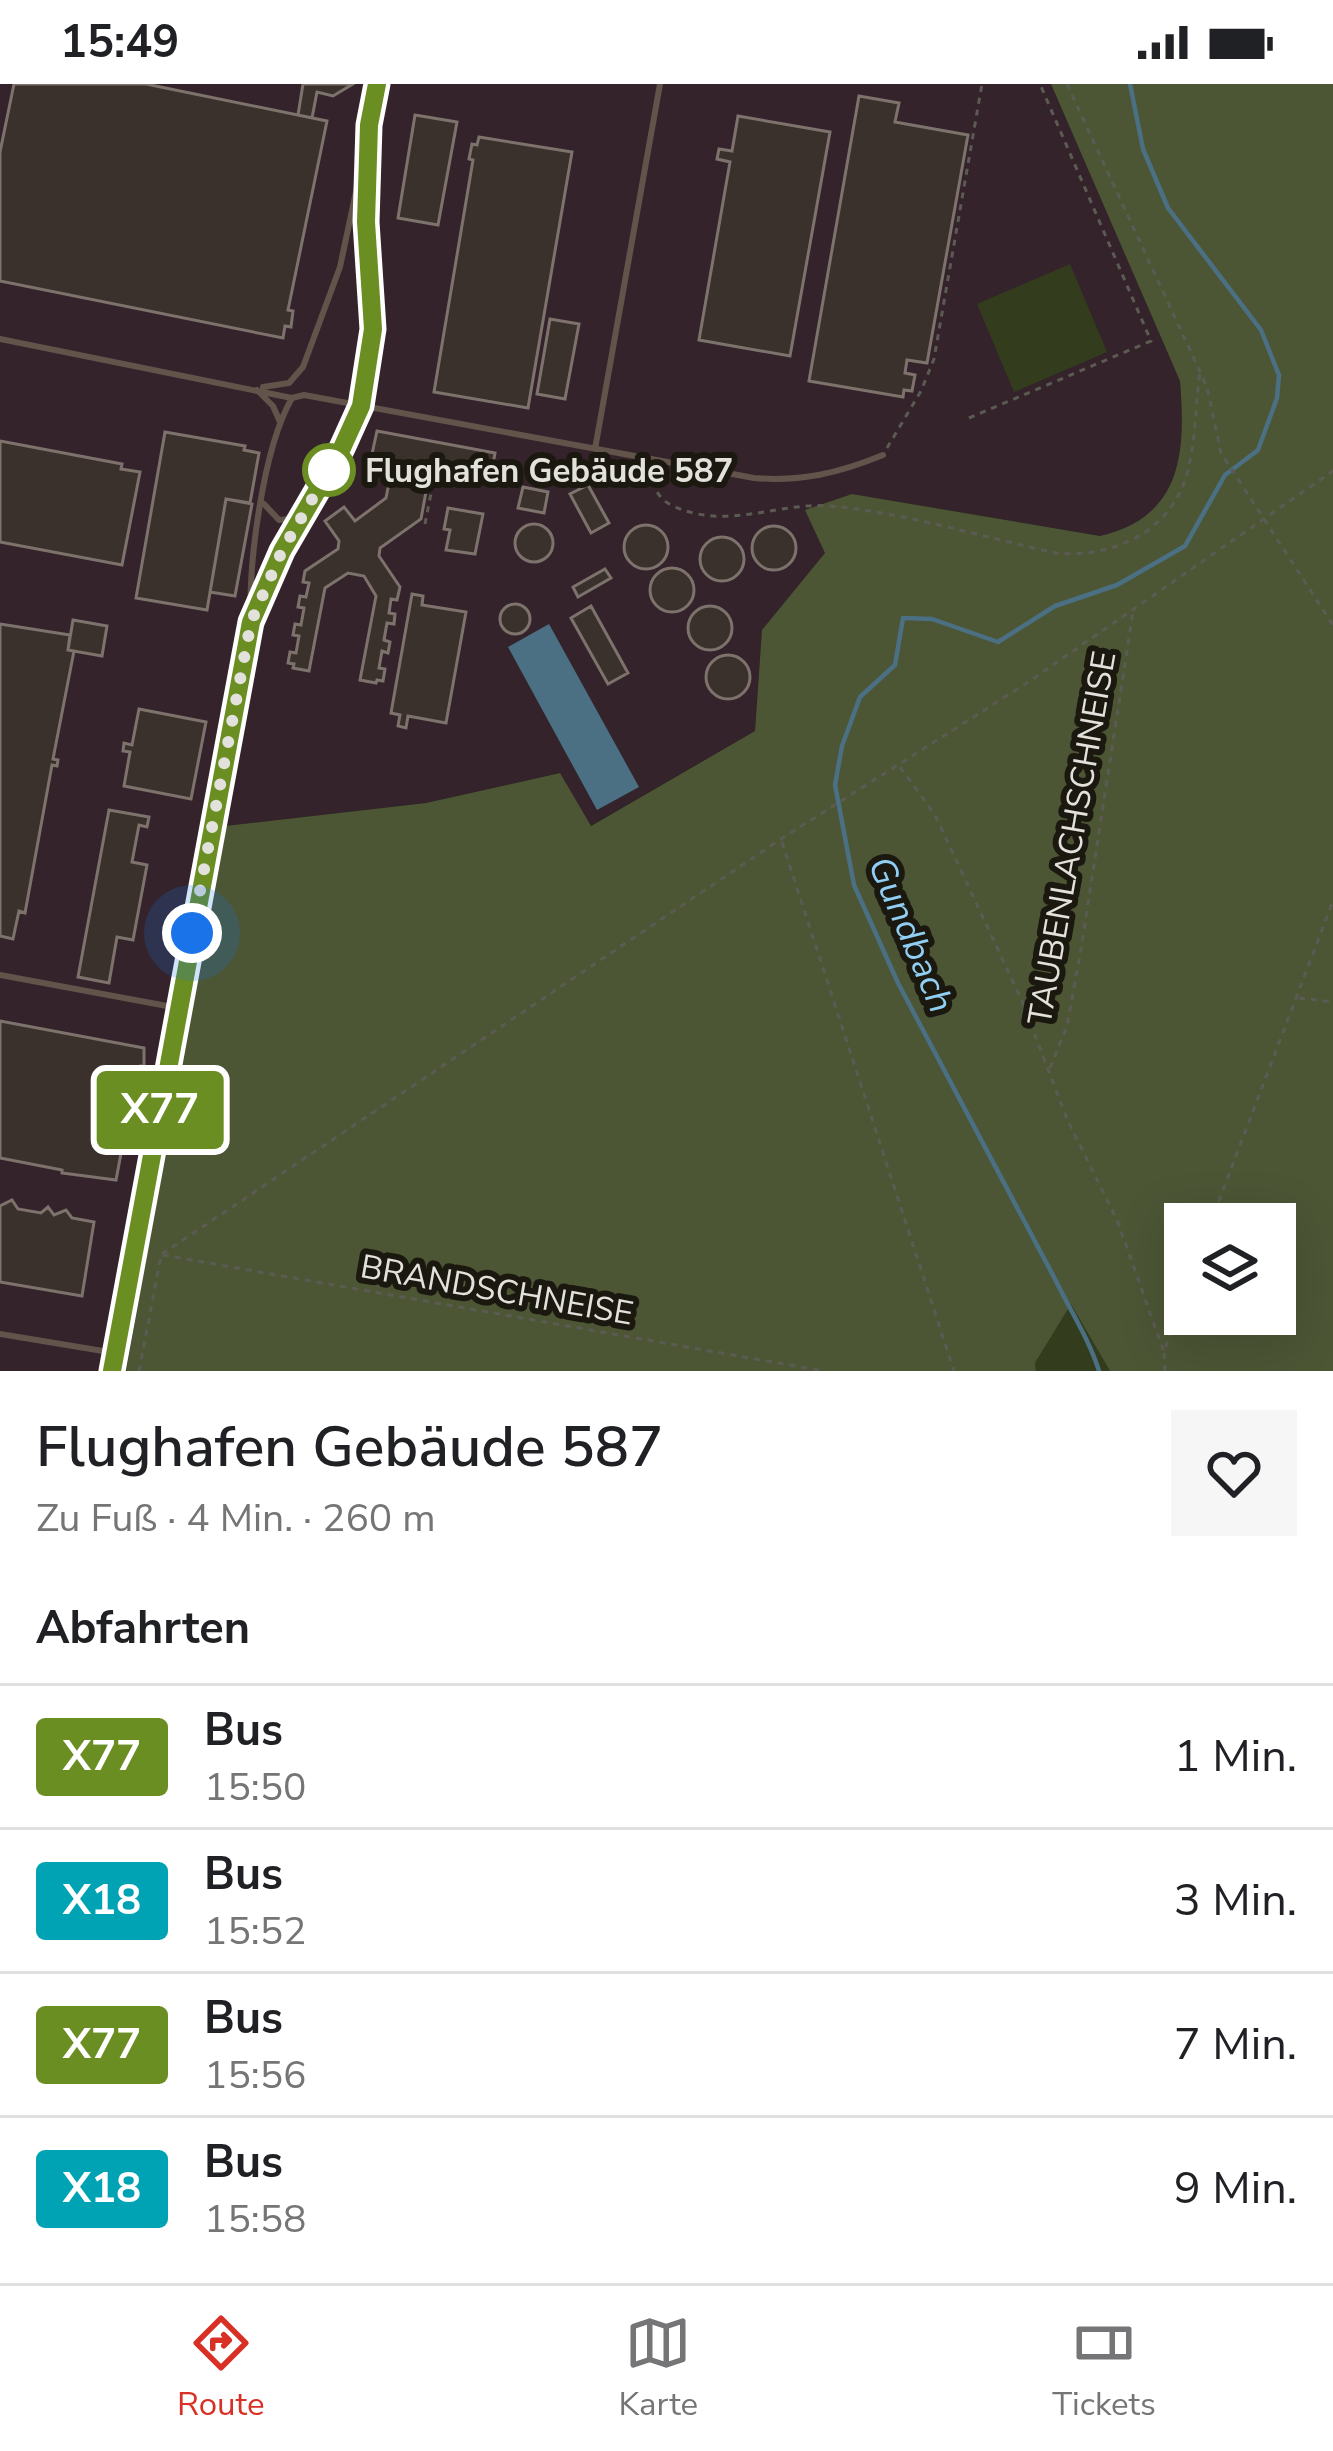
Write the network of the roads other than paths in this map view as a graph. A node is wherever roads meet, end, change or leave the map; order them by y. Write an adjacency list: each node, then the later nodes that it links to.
1 (377, 84): 3 (lane)
2 (660, 84): 9 (lane)
3 (369, 125): 5 (lane); 7 (lane)
4 (0, 339): 5 (lane)
5 (254, 388): 6 (lane); 8 (lane)
6 (292, 398): 7 (lane); 8 (lane)
7 (361, 406): 9 (lane); 12 (lane)
8 (280, 422): 11 (lane)
9 (595, 449): 10 (lane)
10 (883, 455)
11 (262, 500): 12 (lane); 13 (lane)
12 (301, 518): 13 (lane)
13 (251, 622): 15 (lane)
14 (0, 975): 15 (lane)
15 (178, 1008): 17 (lane)
16 (0, 1334): 17 (lane)
17 (115, 1353): 18 (lane)
18 (112, 1371)

